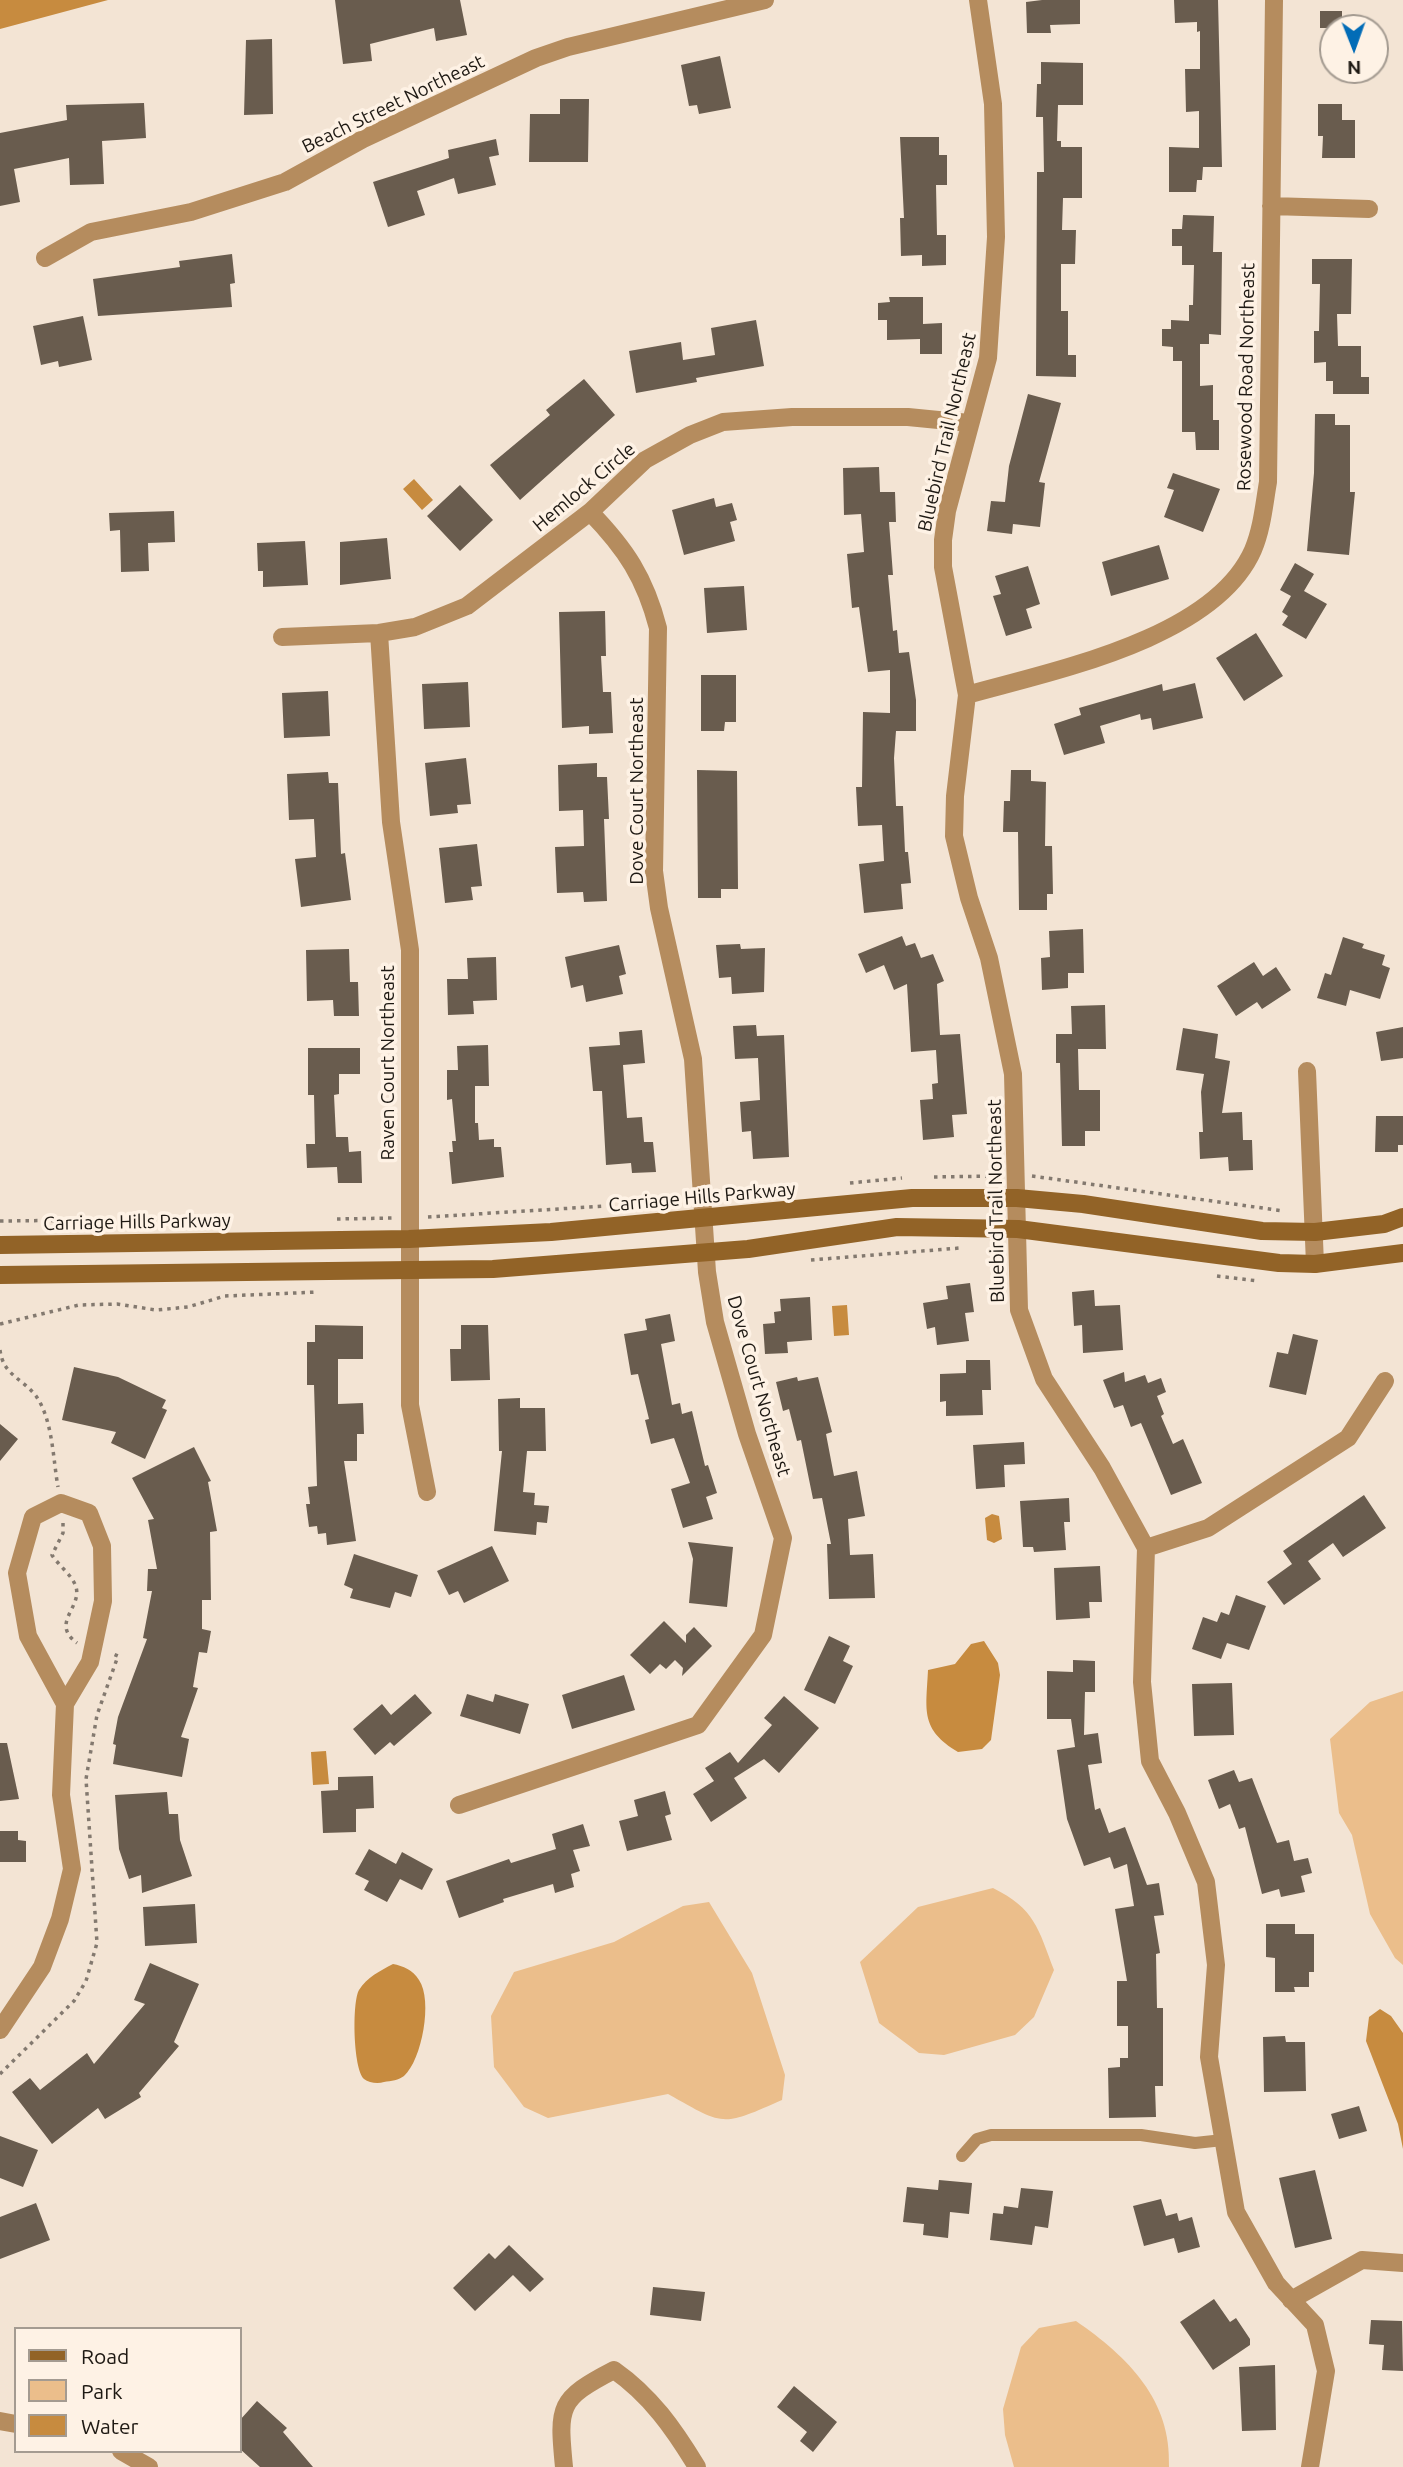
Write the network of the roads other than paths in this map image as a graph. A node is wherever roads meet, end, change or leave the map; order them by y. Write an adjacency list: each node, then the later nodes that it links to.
1 (765, 0): 6 (street, Beach Street Northeast)
2 (978, 0): 7 (street, Bluebird Trail Northeast)
3 (1274, 0): 4 (street, Rosewood Road Northeast)
4 (1271, 206): 5 (street); 11 (street, Rosewood Road Northeast)
5 (1369, 209)
6 (45, 258)
7 (970, 423): 8 (street, Hemlock Circle); 11 (street, Bluebird Trail Northeast)
8 (590, 512): 9 (street, Hemlock Circle); 15 (street, Dove Court Northeast)
9 (379, 634): 10 (street, Hemlock Circle); 18 (street, Raven Court Northeast)
10 (282, 637)
11 (967, 695): 13 (street, Bluebird Trail Northeast)
12 (1307, 1071): 17 (street)
13 (1017, 1198): 15 (street, Carriage Hills Parkway); 16 (street, Bluebird Trail Northeast); 17 (street, Carriage Hills Parkway)
14 (1403, 1217): 17 (street, Carriage Hills Parkway)
15 (705, 1219): 18 (street, Carriage Hills Parkway); 20 (street, Dove Court Northeast)
16 (1018, 1229): 20 (street); 22 (street); 27 (street, Bluebird Trail Northeast)
17 (1315, 1232): 22 (street)
18 (409, 1239): 19 (street, Carriage Hills Parkway); 23 (street, Raven Court Northeast)
19 (0, 1245)
20 (706, 1251): 23 (street); 29 (street, Dove Court Northeast)
21 (1403, 1253): 22 (street)
22 (1315, 1264)
23 (408, 1270): 24 (street); 26 (street, Raven Court Northeast)
24 (0, 1275)
25 (1385, 1381): 27 (street)
26 (427, 1492)
27 (1146, 1548): 31 (street)
28 (65, 1704): 28 (street); 30 (street)
29 (459, 1805)
30 (0, 2030)
31 (1223, 2140): 32 (lane); 34 (street)
32 (962, 2156)
33 (1403, 2263): 34 (street)
34 (1292, 2300): 39 (street)
35 (124, 2453): 36 (street)
36 (149, 2467)
37 (564, 2467): 38 (street)
38 (697, 2467)
39 (1310, 2467)

